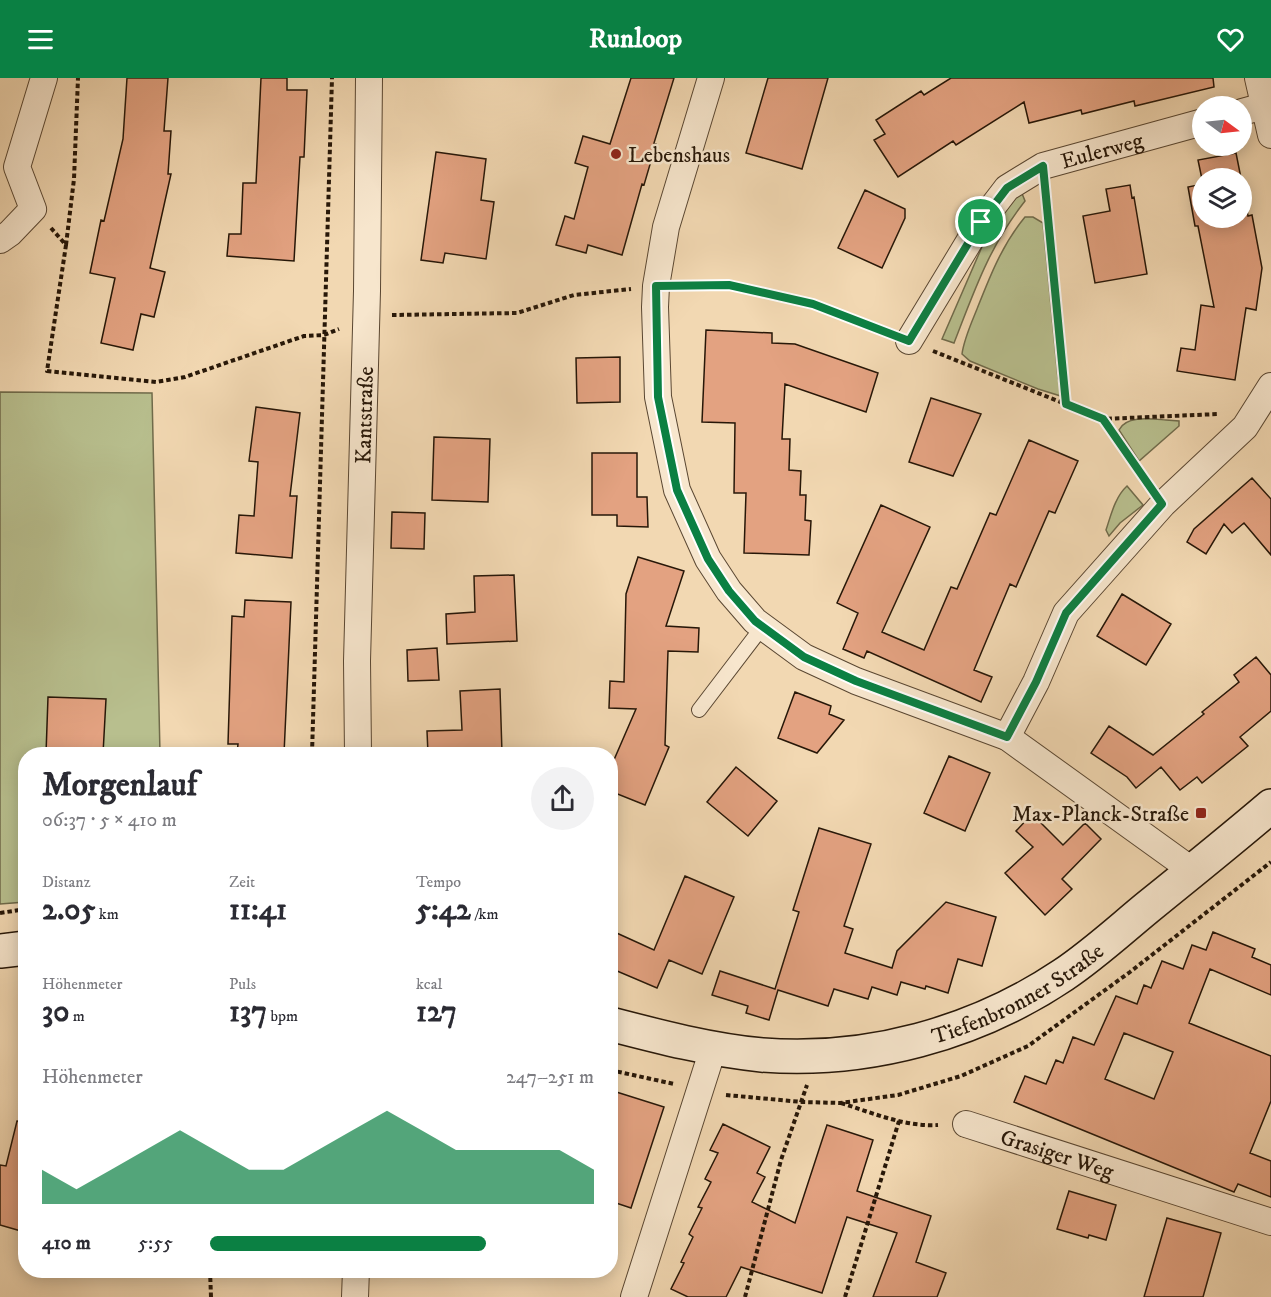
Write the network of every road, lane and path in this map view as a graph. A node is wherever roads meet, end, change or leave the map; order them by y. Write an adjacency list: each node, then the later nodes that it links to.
1 (44, 78): 10 (street)
2 (78, 78): 12 (path)
3 (332, 78): 15 (path)
4 (369, 78): 14 (street, Kantstraße)
5 (711, 78): 13 (street)
6 (1258, 78): 7 (street)
7 (1263, 122)
8 (1189, 129): 9 (street, Eulerweg)
9 (1043, 166): 16 (street, Eulerweg); 18 (path)
10 (33, 209): 11 (street); 12 (path)
11 (0, 240)
12 (66, 245): 15 (path)
13 (656, 286): 14 (path); 16 (path); 22 (street)
14 (366, 319): 15 (path); 26 (street, Kantstraße)
15 (324, 335): 25 (path)
16 (909, 341): 18 (path)
17 (1270, 387): 20 (street)
18 (1066, 404): 19 (path)
19 (1103, 419): 20 (path); 21 (path)
20 (1245, 427): 21 (street)
21 (1162, 504): 24 (street)
22 (763, 626): 23 (lane); 24 (street)
23 (699, 710)
24 (1007, 737): 28 (street)
25 (312, 747)
26 (357, 747)
27 (1271, 806): 28 (street, Tiefenbronner Straße)
28 (1193, 871): 35 (street, Tiefenbronner Straße)
29 (18, 910): 30 (path)
30 (0, 913)
31 (18, 949): 32 (street)
32 (0, 951)
33 (618, 1026): 34 (street, Tiefenbronner Straße)
34 (713, 1049): 35 (street, Tiefenbronner Straße); 44 (street)
35 (816, 1056): 45 (path)
36 (840, 1103): 37 (path)
37 (898, 1121): 38 (path); 46 (path)
38 (966, 1124): 39 (street, Grasiger Weg)
39 (1271, 1222)
40 (210, 1278): 42 (path)
41 (356, 1278): 43 (street)
42 (211, 1297)
43 (355, 1297)
44 (634, 1297)
45 (745, 1297)
46 (845, 1297)

